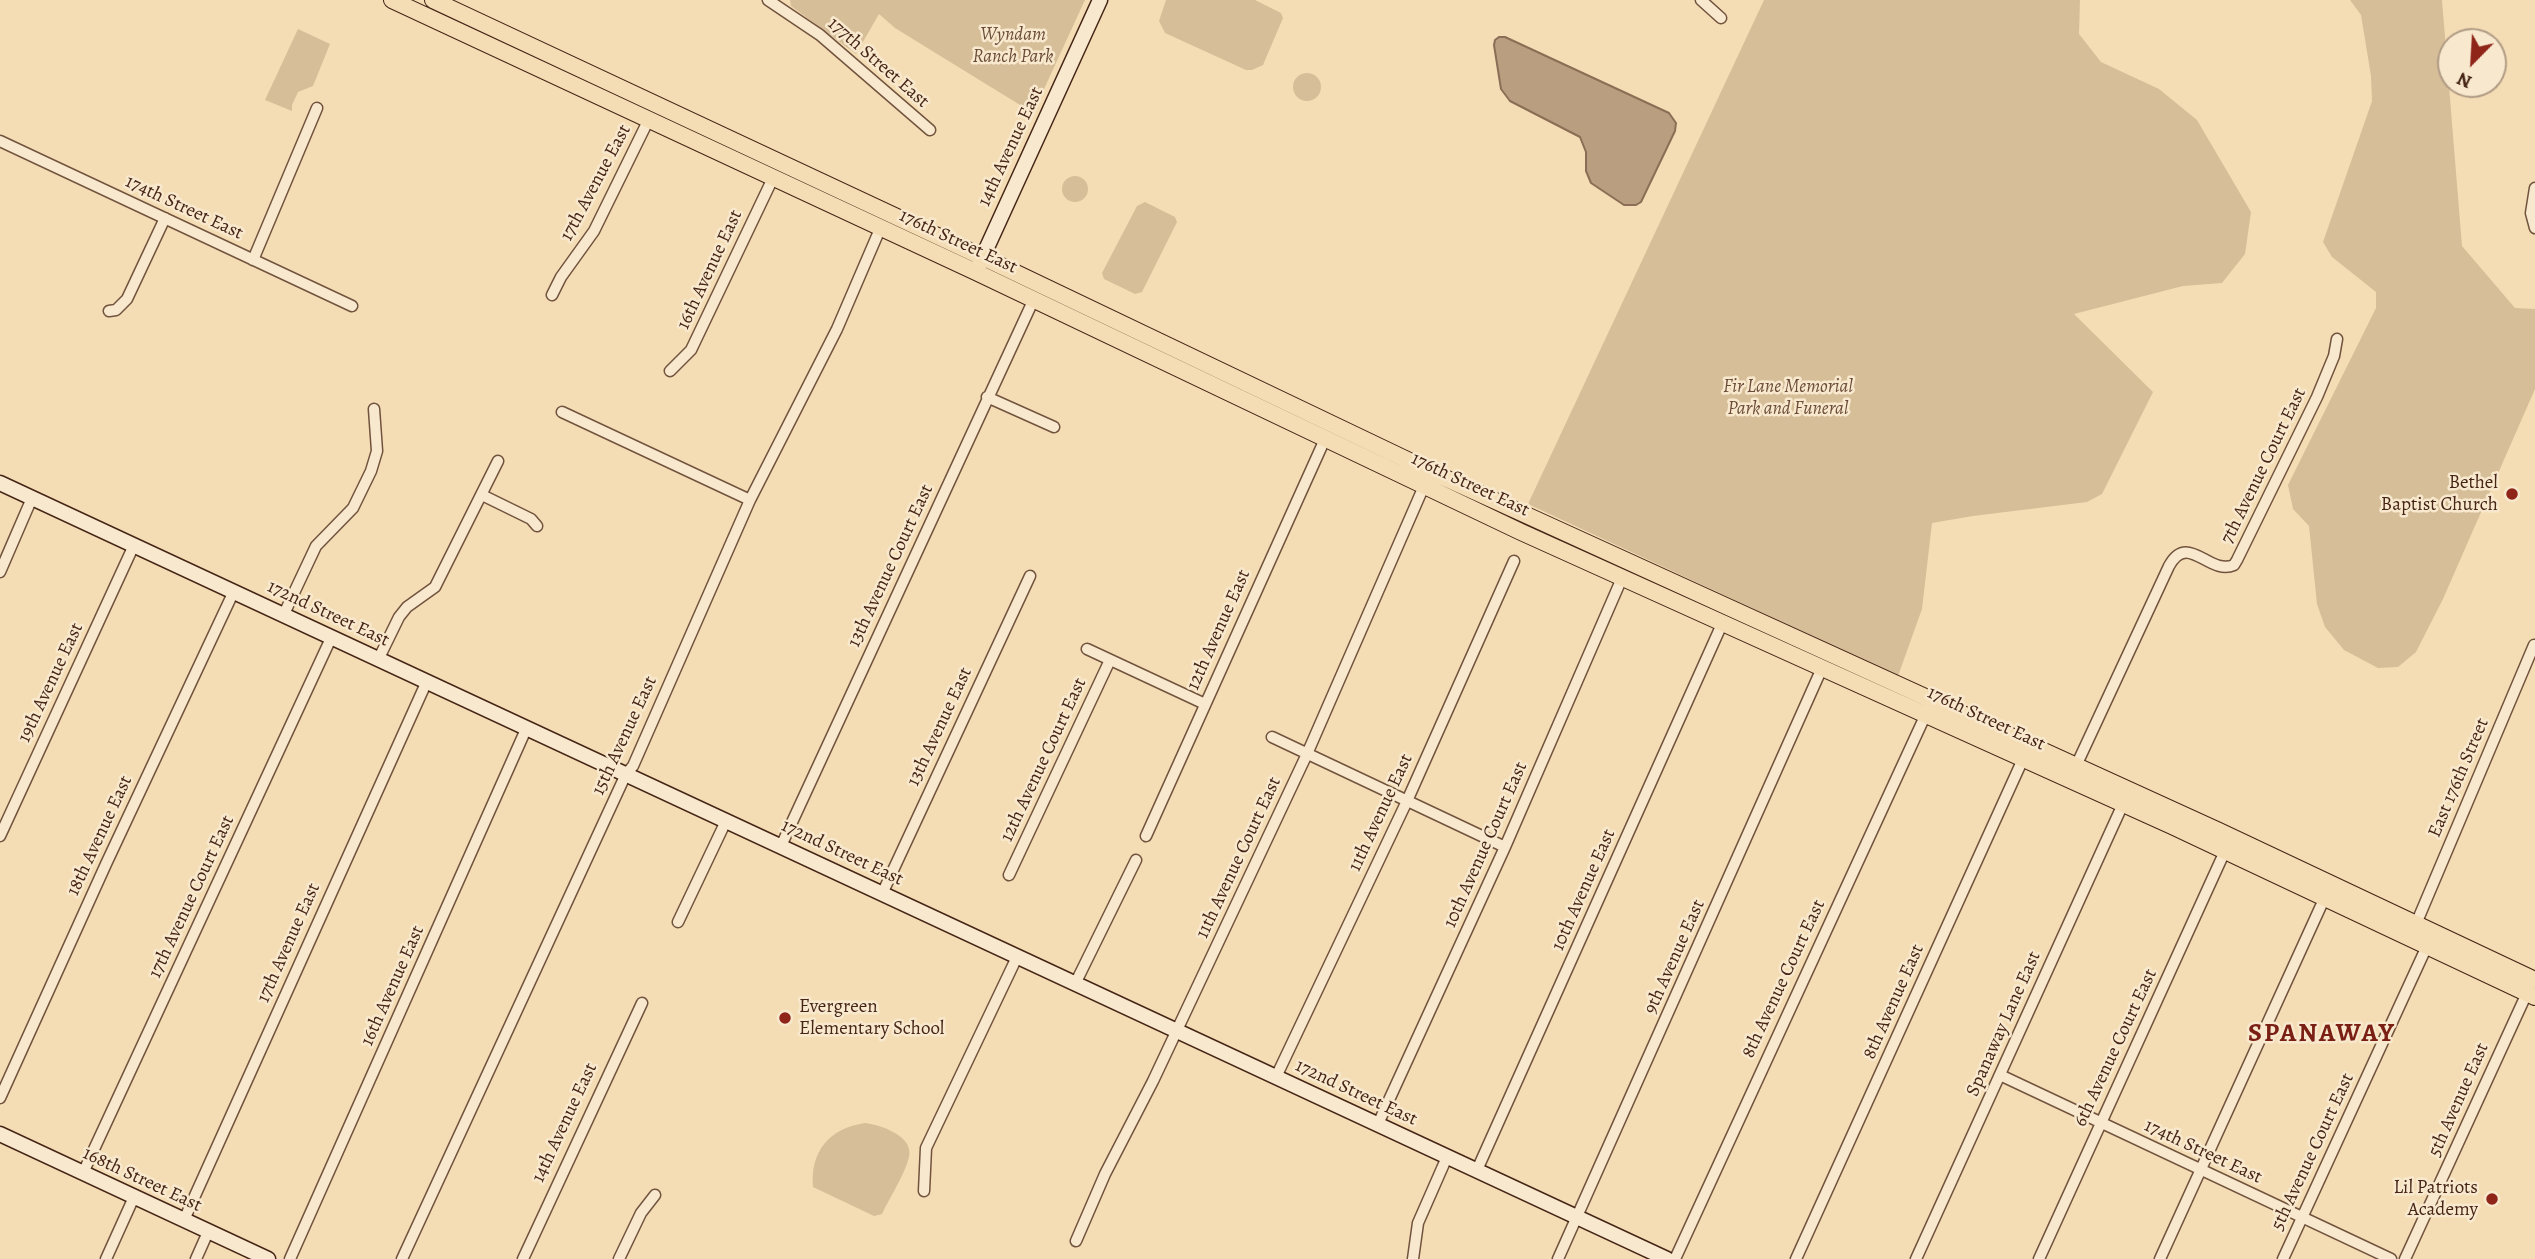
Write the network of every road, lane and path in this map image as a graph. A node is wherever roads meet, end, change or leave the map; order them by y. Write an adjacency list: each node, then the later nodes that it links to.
1 (433, 0): 7 (main road, 176th Street East)
2 (1100, 0): 20 (street, 14th Avenue East)
3 (1702, 0): 6 (street)
4 (397, 2): 7 (main road); 9 (main road, 176th Street East)
5 (774, 2): 10 (street, 177th Street East)
6 (1721, 18)
7 (486, 25): 11 (main road, 176th Street East)
8 (317, 108): 19 (street)
9 (648, 121): 13 (main road, 176th Street East); 21 (street, 17th Avenue East)
10 (929, 130)
11 (712, 131): 13 (main road); 20 (main road, 176th Street East)
12 (0, 141): 16 (street, 174th Street East)
13 (706, 147): 14 (main road, 176th Street East)
14 (773, 178): 18 (main road, 176th Street East); 27 (street, 16th Avenue East)
15 (2535, 188): 17 (street)
16 (164, 218): 19 (street, 174th Street East); 24 (street)
17 (2535, 228)
18 (880, 229): 20 (main road, 176th Street East); 38 (street, 15th Avenue East)
19 (253, 260): 23 (street, 174th Street East)
20 (979, 265): 22 (main road, 176th Street East); 25 (main road, 176th Street East)
21 (552, 295)
22 (1032, 301): 25 (main road); 28 (street, 13th Avenue Court East); 32 (main road, 176th Street East)
23 (352, 306)
24 (109, 311)
25 (1148, 338): 39 (main road, 176th Street East)
26 (2337, 339): 63 (street, 7th Avenue Court East)
27 (670, 371)
28 (987, 397): 31 (street); 71 (street, 13th Avenue Court East)
29 (374, 409): 47 (street)
30 (562, 412): 38 (street)
31 (1054, 427)
32 (1325, 439): 35 (main road, 176th Street East); 56 (street, 12th Avenue East)
33 (498, 461): 36 (street)
34 (0, 483): 37 (street, 172nd Street East)
35 (1424, 486): 39 (main road); 45 (main road, 176th Street East); 61 (street, 11th Avenue Court East)
36 (481, 495): 40 (street); 52 (street)
37 (32, 499): 41 (street, 172nd Street East); 43 (street)
38 (750, 500): 64 (street, 15th Avenue East)
39 (1509, 507): 59 (main road, 176th Street East)
40 (537, 526)
41 (134, 545): 46 (street, 172nd Street East); 69 (street, 19th Avenue East)
42 (1514, 561): 66 (street, 11th Avenue East)
43 (0, 572)
44 (1030, 576): 76 (street, 13th Avenue East)
45 (1622, 578): 48 (main road, 176th Street East); 72 (street, 10th Avenue Court East)
46 (234, 591): 47 (street, 172nd Street East); 88 (street, 18th Avenue East)
47 (284, 614): 49 (street, 172nd Street East)
48 (1722, 624): 54 (main road, 176th Street East); 93 (street, 10th Avenue East)
49 (332, 636): 52 (street, 172nd Street East); 95 (street, 17th Avenue Court East)
50 (2534, 645): 79 (street, East 176th Street)
51 (1087, 649): 53 (street)
52 (379, 658): 55 (street, 172nd Street East)
53 (1110, 660): 56 (street); 75 (street, 12th Avenue Court East)
54 (1822, 668): 57 (main road, 176th Street East); 99 (street, 9th Avenue East)
55 (427, 681): 58 (street, 172nd Street East); 101 (street, 17th Avenue East)
56 (1205, 704): 70 (street, 12th Avenue East)
57 (1926, 714): 59 (main road); 62 (main road, 176th Street East); 114 (street, 8th Avenue Court East)
58 (527, 727): 64 (street, 172nd Street East); 107 (street, 16th Avenue East)
59 (1999, 732): 63 (main road, 176th Street East)
60 (1272, 737): 61 (street)
61 (1307, 754): 66 (street); 85 (street, 11th Avenue Court East)
62 (2023, 759): 65 (main road); 67 (main road, 176th Street East); 115 (street, 8th Avenue East)
63 (2076, 766): 65 (main road, 176th Street East)
64 (626, 774): 68 (street, 172nd Street East); 108 (street, 15th Avenue East)
65 (2099, 777): 79 (main road, 176th Street East)
66 (1407, 801): 72 (street); 87 (street, 11th Avenue East)
67 (2123, 804): 73 (main road, 176th Street East); 86 (street, Spanaway Lane East)
68 (726, 821): 71 (street, 172nd Street East); 78 (street)
69 (0, 836)
70 (1146, 836)
71 (781, 846): 76 (street, 172nd Street East)
72 (1505, 846): 90 (street, 10th Avenue Court East)
73 (2225, 850): 77 (main road, 176th Street East); 89 (street, 6th Avenue Court East)
74 (1136, 860): 82 (street)
75 (1009, 875)
76 (882, 894): 81 (street, 172nd Street East)
77 (2325, 897): 79 (main road); 80 (main road, 176th Street East); 94 (street)
78 (678, 922)
79 (2416, 924): 83 (main road, 176th Street East)
80 (2427, 946): 83 (main road, 176th Street East); 100 (street, 5th Avenue Court East)
81 (1017, 957): 82 (street, 172nd Street East); 96 (street)
82 (1075, 984): 85 (street, 172nd Street East)
83 (2533, 990): 121 (street, 5th Avenue East)
84 (642, 1003): 109 (street, 14th Avenue East)
85 (1176, 1032): 87 (street, 172nd Street East); 103 (street, 11th Avenue Court East)
86 (2000, 1075): 89 (street, 174th Street East); 116 (street, Spanaway Lane East)
87 (1276, 1077): 90 (street, 172nd Street East)
88 (0, 1097)
89 (2101, 1123): 94 (street, 174th Street East); 117 (street, 6th Avenue Court East)
90 (1378, 1124): 92 (street, 172nd Street East)
91 (0, 1135): 95 (street, 168th Street East)
92 (1447, 1157): 93 (street, 172nd Street East); 111 (street)
93 (1477, 1170): 99 (street, 172nd Street East)
94 (2200, 1170): 100 (street, 174th Street East); 118 (street)
95 (83, 1173): 98 (street, 168th Street East)
96 (925, 1191)
97 (655, 1195): 110 (street)
98 (134, 1197): 101 (street, 168th Street East); 104 (street)
99 (1576, 1217): 112 (street, 9th Avenue East); 113 (street, 172nd Street East)
100 (2302, 1217): 119 (street, 5th Avenue Court East); 120 (street, 174th Street East)
101 (184, 1220): 102 (street, 168th Street East)
102 (208, 1232): 105 (street); 106 (street, 168th Street East)
103 (1076, 1241)
104 (106, 1259)
105 (196, 1259)
106 (268, 1259)
107 (290, 1259)
108 (402, 1259)
109 (523, 1259)
110 (620, 1259)
111 (1413, 1259)
112 (1558, 1259)
113 (1667, 1259)
114 (1675, 1259)
115 (1796, 1259)
116 (1916, 1259)
117 (2039, 1259)
118 (2160, 1259)
119 (2283, 1259)
120 (2391, 1259)
121 (2405, 1259)

